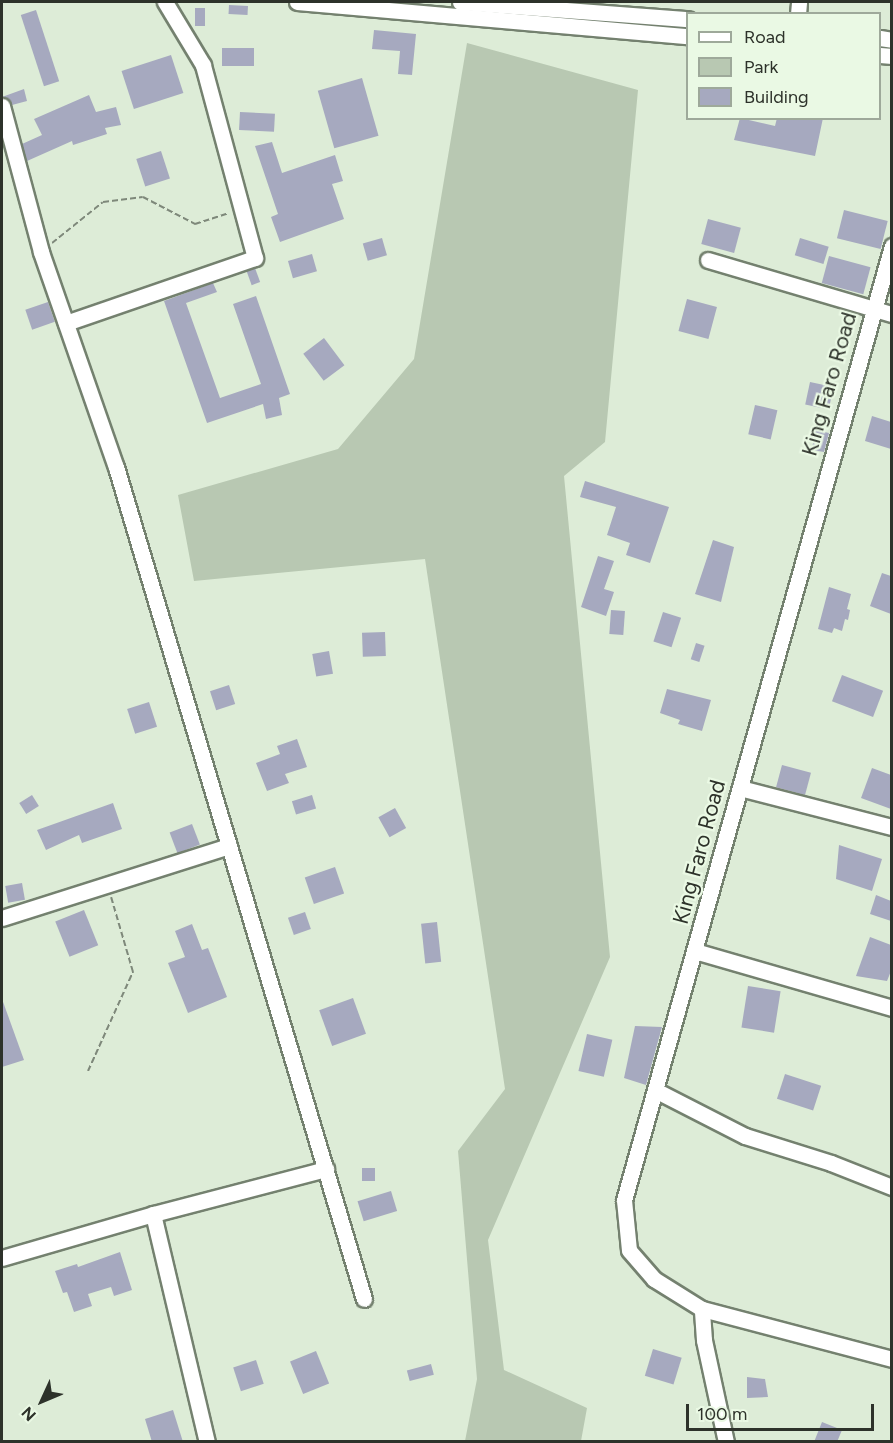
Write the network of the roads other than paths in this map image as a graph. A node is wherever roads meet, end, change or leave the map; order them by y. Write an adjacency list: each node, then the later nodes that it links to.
1 (165, 2): 11 (street)
2 (297, 2): 5 (street)
3 (460, 2): 4 (street)
4 (686, 19)
5 (686, 36)
6 (2, 106): 11 (street)
7 (891, 246): 9 (street, King Faro Road)
8 (708, 260): 9 (street)
9 (874, 310): 10 (street); 12 (street, King Faro Road)
10 (891, 314)
11 (66, 323): 14 (street)
12 (740, 788): 13 (street); 16 (street, King Faro Road)
13 (891, 827)
14 (229, 846): 15 (street); 19 (street)
15 (2, 918)
16 (695, 951): 17 (street); 18 (street, King Faro Road)
17 (891, 1008)
18 (655, 1090): 20 (street); 24 (street, King Faro Road)
19 (326, 1169): 21 (street); 23 (street)
20 (891, 1187)
21 (153, 1214): 22 (street); 26 (street)
22 (2, 1258)
23 (364, 1299)
24 (702, 1309): 25 (street, King Faro Road); 27 (street)
25 (891, 1359)
26 (207, 1442)
27 (726, 1442)

